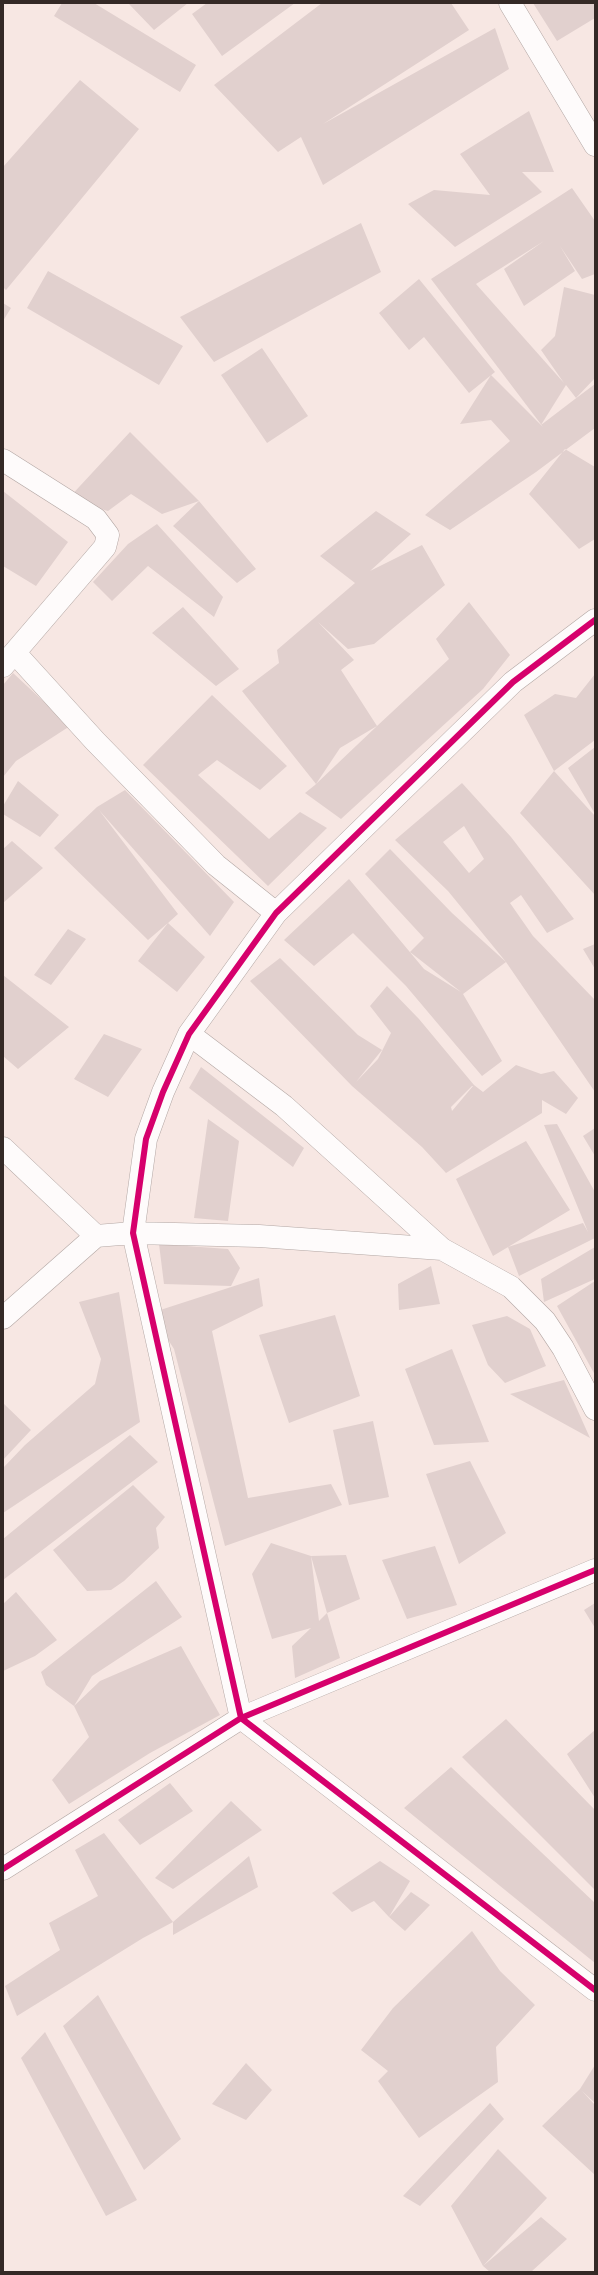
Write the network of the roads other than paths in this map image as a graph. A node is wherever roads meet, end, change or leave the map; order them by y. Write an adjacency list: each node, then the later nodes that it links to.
1 (510, 3): 2 (street)
2 (595, 144)
3 (3, 460): 5 (street)
4 (595, 620): 6 (street)
5 (9, 660): 6 (street)
6 (276, 913): 7 (street)
7 (189, 1034): 9 (street); 11 (street)
8 (3, 1148): 10 (street)
9 (133, 1233): 10 (street); 11 (street); 15 (street)
10 (96, 1236): 12 (street)
11 (442, 1249): 13 (street)
12 (3, 1318)
13 (595, 1409)
14 (595, 1570): 15 (street)
15 (241, 1718): 16 (street); 17 (street)
16 (3, 1869)
17 (595, 1990)

